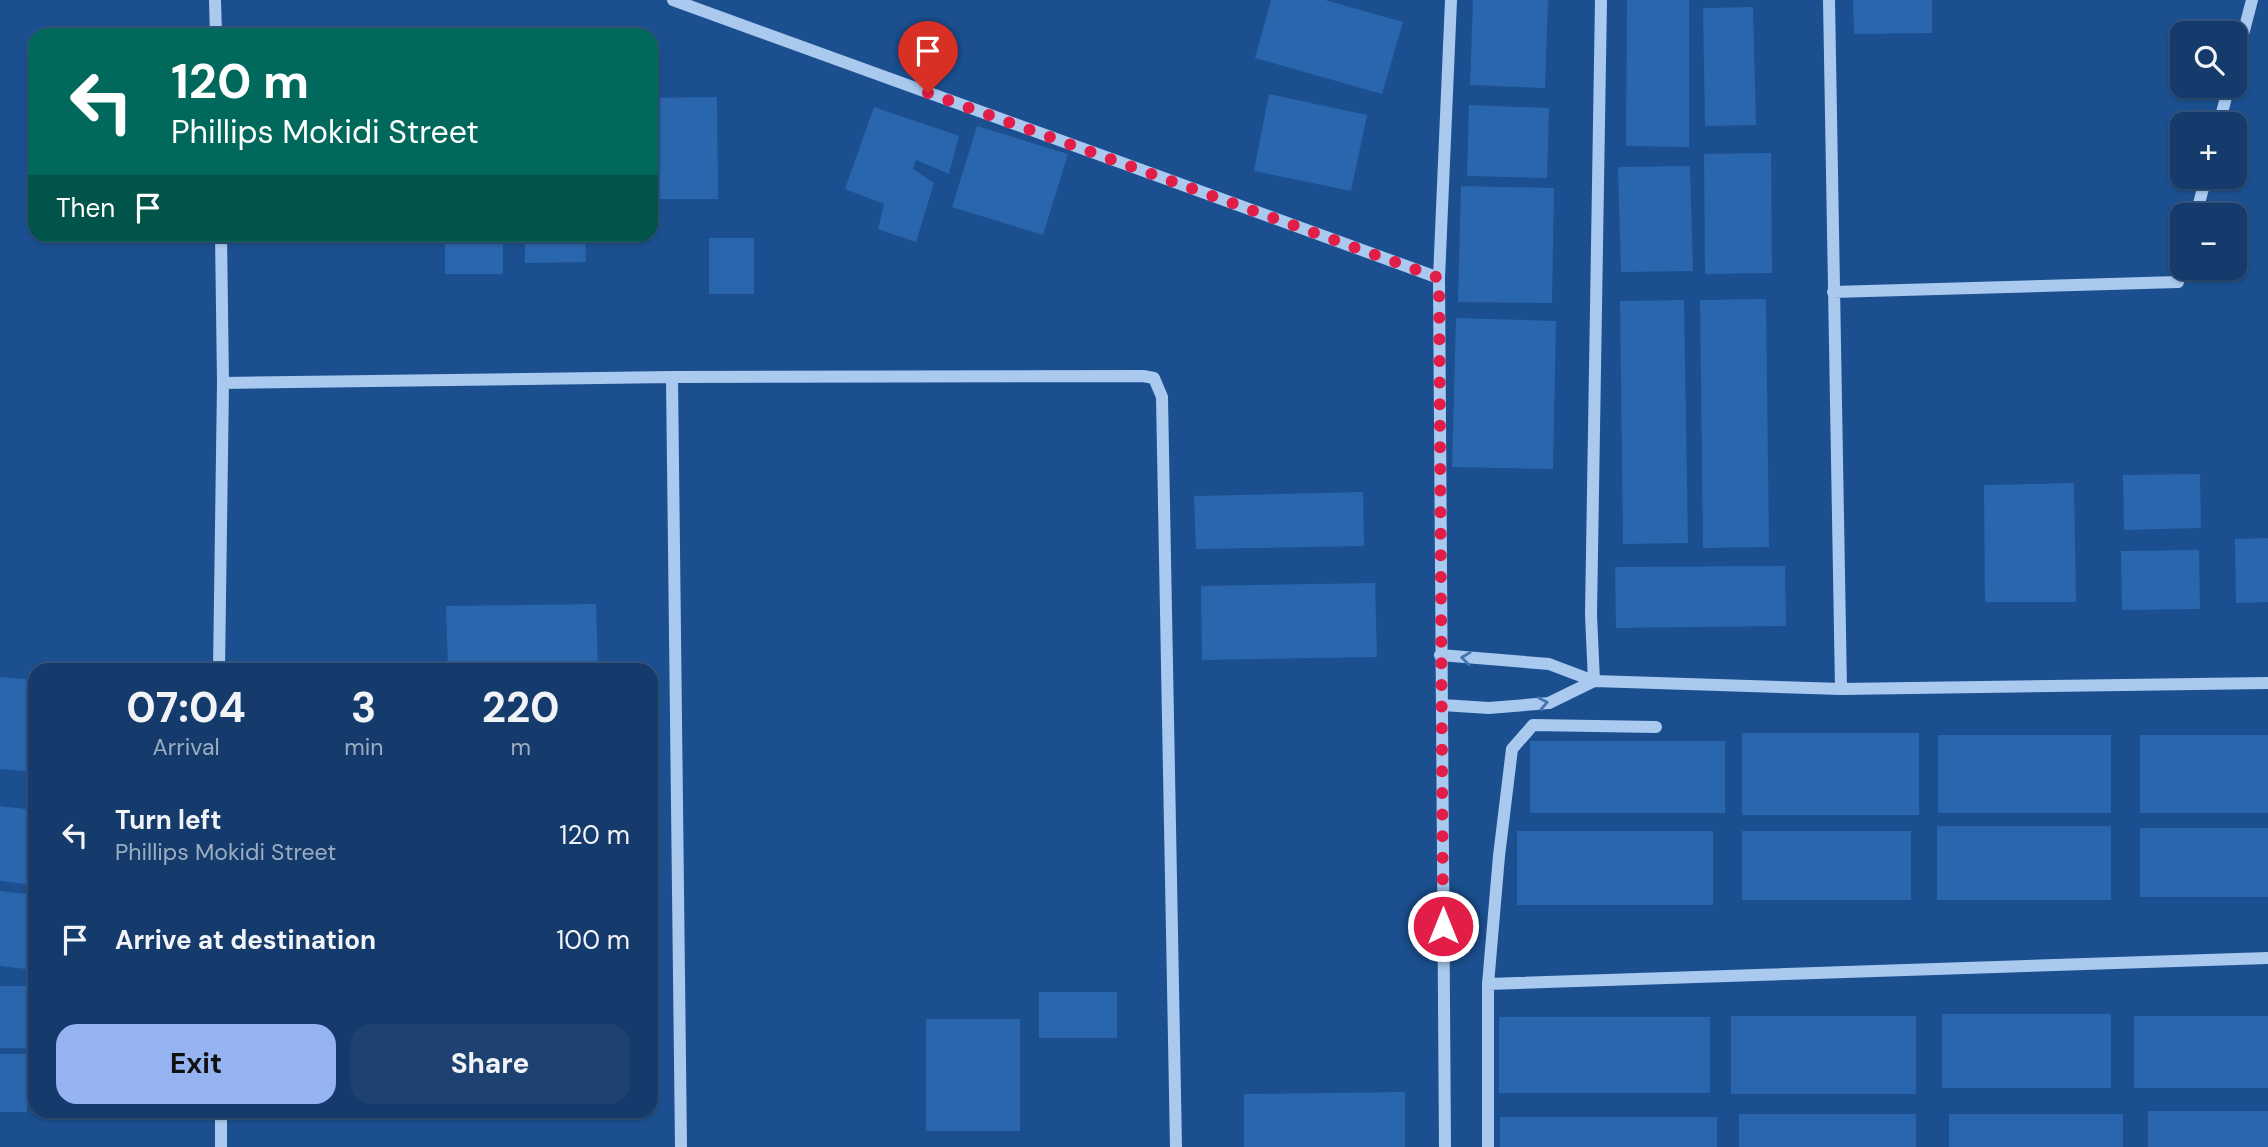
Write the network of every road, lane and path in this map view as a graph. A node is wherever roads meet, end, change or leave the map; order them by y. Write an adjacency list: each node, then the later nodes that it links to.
1 (215, 0): 8 (street)
2 (673, 0): 10 (street)
3 (1451, 0): 10 (street)
4 (1601, 0): 17 (street)
5 (1829, 0): 12 (street)
6 (2252, 0): 7 (street)
7 (2247, 21)
8 (216, 28)
9 (220, 242): 14 (street)
10 (1439, 278): 15 (street)
11 (2179, 280): 12 (street)
12 (1833, 292): 19 (street)
13 (672, 377): 14 (street); 26 (street); 27 (street)
14 (223, 383): 16 (street)
15 (1440, 655): 17 (street, one-way to 15); 20 (street)
16 (219, 663)
17 (1594, 681): 19 (street); 20 (street, one-way to 17)
18 (2268, 683): 19 (street)
19 (1841, 689)
20 (1442, 705): 28 (street)
21 (1656, 727): 23 (street)
22 (2268, 958): 23 (street)
23 (1488, 985): 29 (street)
24 (221, 1118): 25 (street)
25 (221, 1147)
26 (681, 1147)
27 (1176, 1147)
28 (1445, 1147)
29 (1488, 1147)

